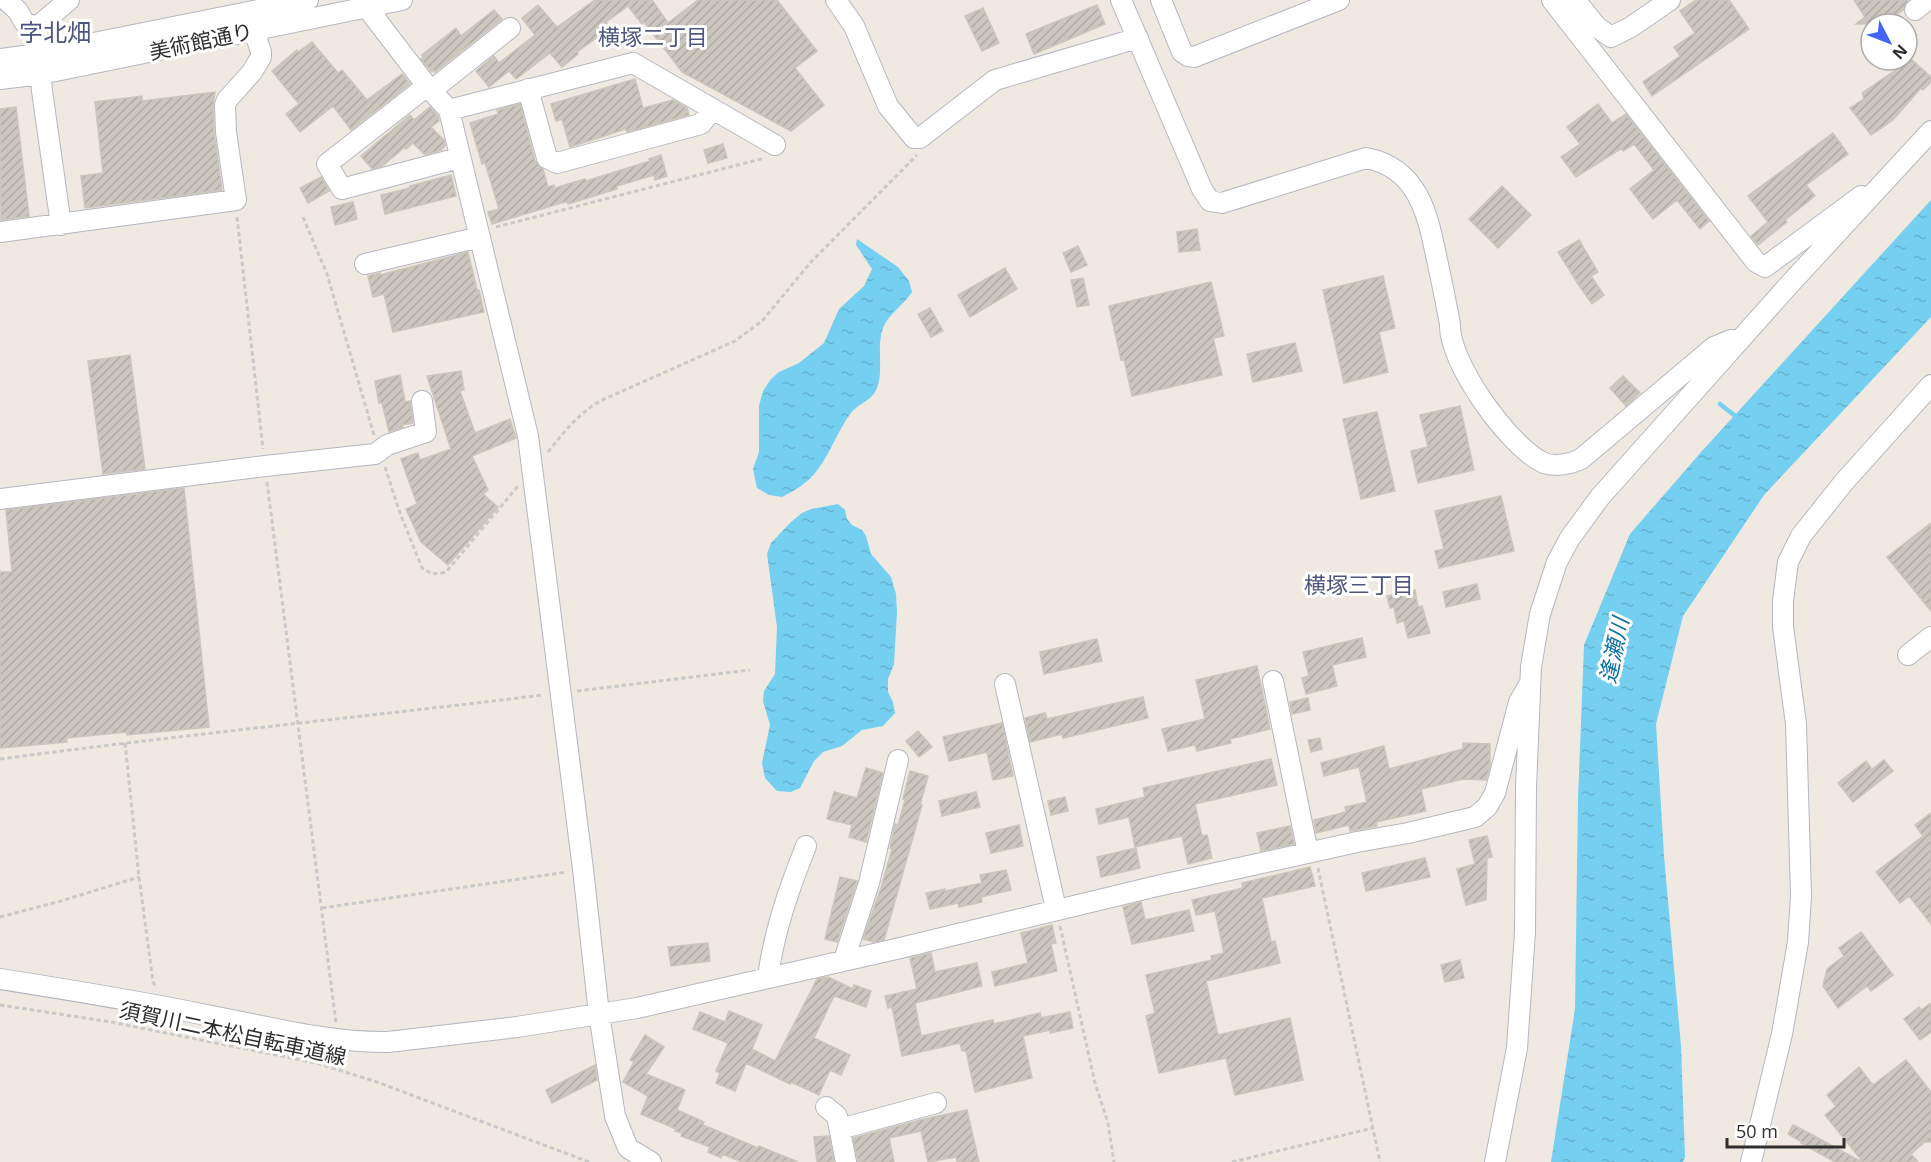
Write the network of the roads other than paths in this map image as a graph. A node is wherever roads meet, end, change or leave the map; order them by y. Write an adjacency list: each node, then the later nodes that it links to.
1 (6, 0): 13 (street)
2 (69, 0): 13 (street)
3 (308, 0): 17 (street, 美術館通り)
4 (402, 0): 12 (street, 美術館通り)
5 (836, 0): 16 (street)
6 (1121, 0): 16 (street)
7 (1161, 0): 8 (street)
8 (1339, 0)
9 (1552, 0): 28 (street)
10 (1575, 0): 11 (street)
11 (1670, 0)
12 (364, 4): 15 (street, 美術館通り); 21 (street)
13 (37, 27): 17 (street)
14 (510, 28): 21 (street)
15 (254, 30): 19 (street, 美術館通り); 29 (street)
16 (1138, 38): 33 (street)
17 (39, 54): 18 (street, 美術館通り); 19 (street)
18 (0, 59)
19 (41, 74): 20 (street, 美術館通り); 29 (street)
20 (0, 79)
21 (429, 88): 24 (street); 27 (street)
22 (528, 89): 23 (street); 23 (street); 24 (street)
23 (713, 109): 26 (street)
24 (449, 110): 27 (street)
25 (1931, 131): 28 (street)
26 (775, 145)
27 (459, 158): 31 (street)
28 (1893, 174): 33 (street)
29 (61, 225): 30 (street)
30 (0, 232)
31 (480, 234): 32 (street); 49 (street)
32 (365, 264)
33 (1739, 340): 40 (street)
34 (1931, 385): 56 (street)
35 (422, 401): 36 (street)
36 (0, 499)
37 (1931, 637): 38 (street)
38 (1908, 655)
39 (1273, 681): 44 (street)
40 (1530, 683): 44 (street); 55 (street)
41 (1005, 684): 45 (street)
42 (898, 760): 46 (street)
43 (806, 846): 47 (street)
44 (1312, 852): 45 (street)
45 (1056, 909): 46 (street)
46 (844, 960): 47 (street)
47 (768, 977): 49 (street)
48 (0, 979): 49 (street)
49 (599, 1014): 53 (street)
50 (936, 1103): 52 (street)
51 (826, 1107): 52 (street)
52 (840, 1129): 54 (street)
53 (651, 1162)
54 (846, 1162)
55 (1495, 1162)
56 (1751, 1162)

